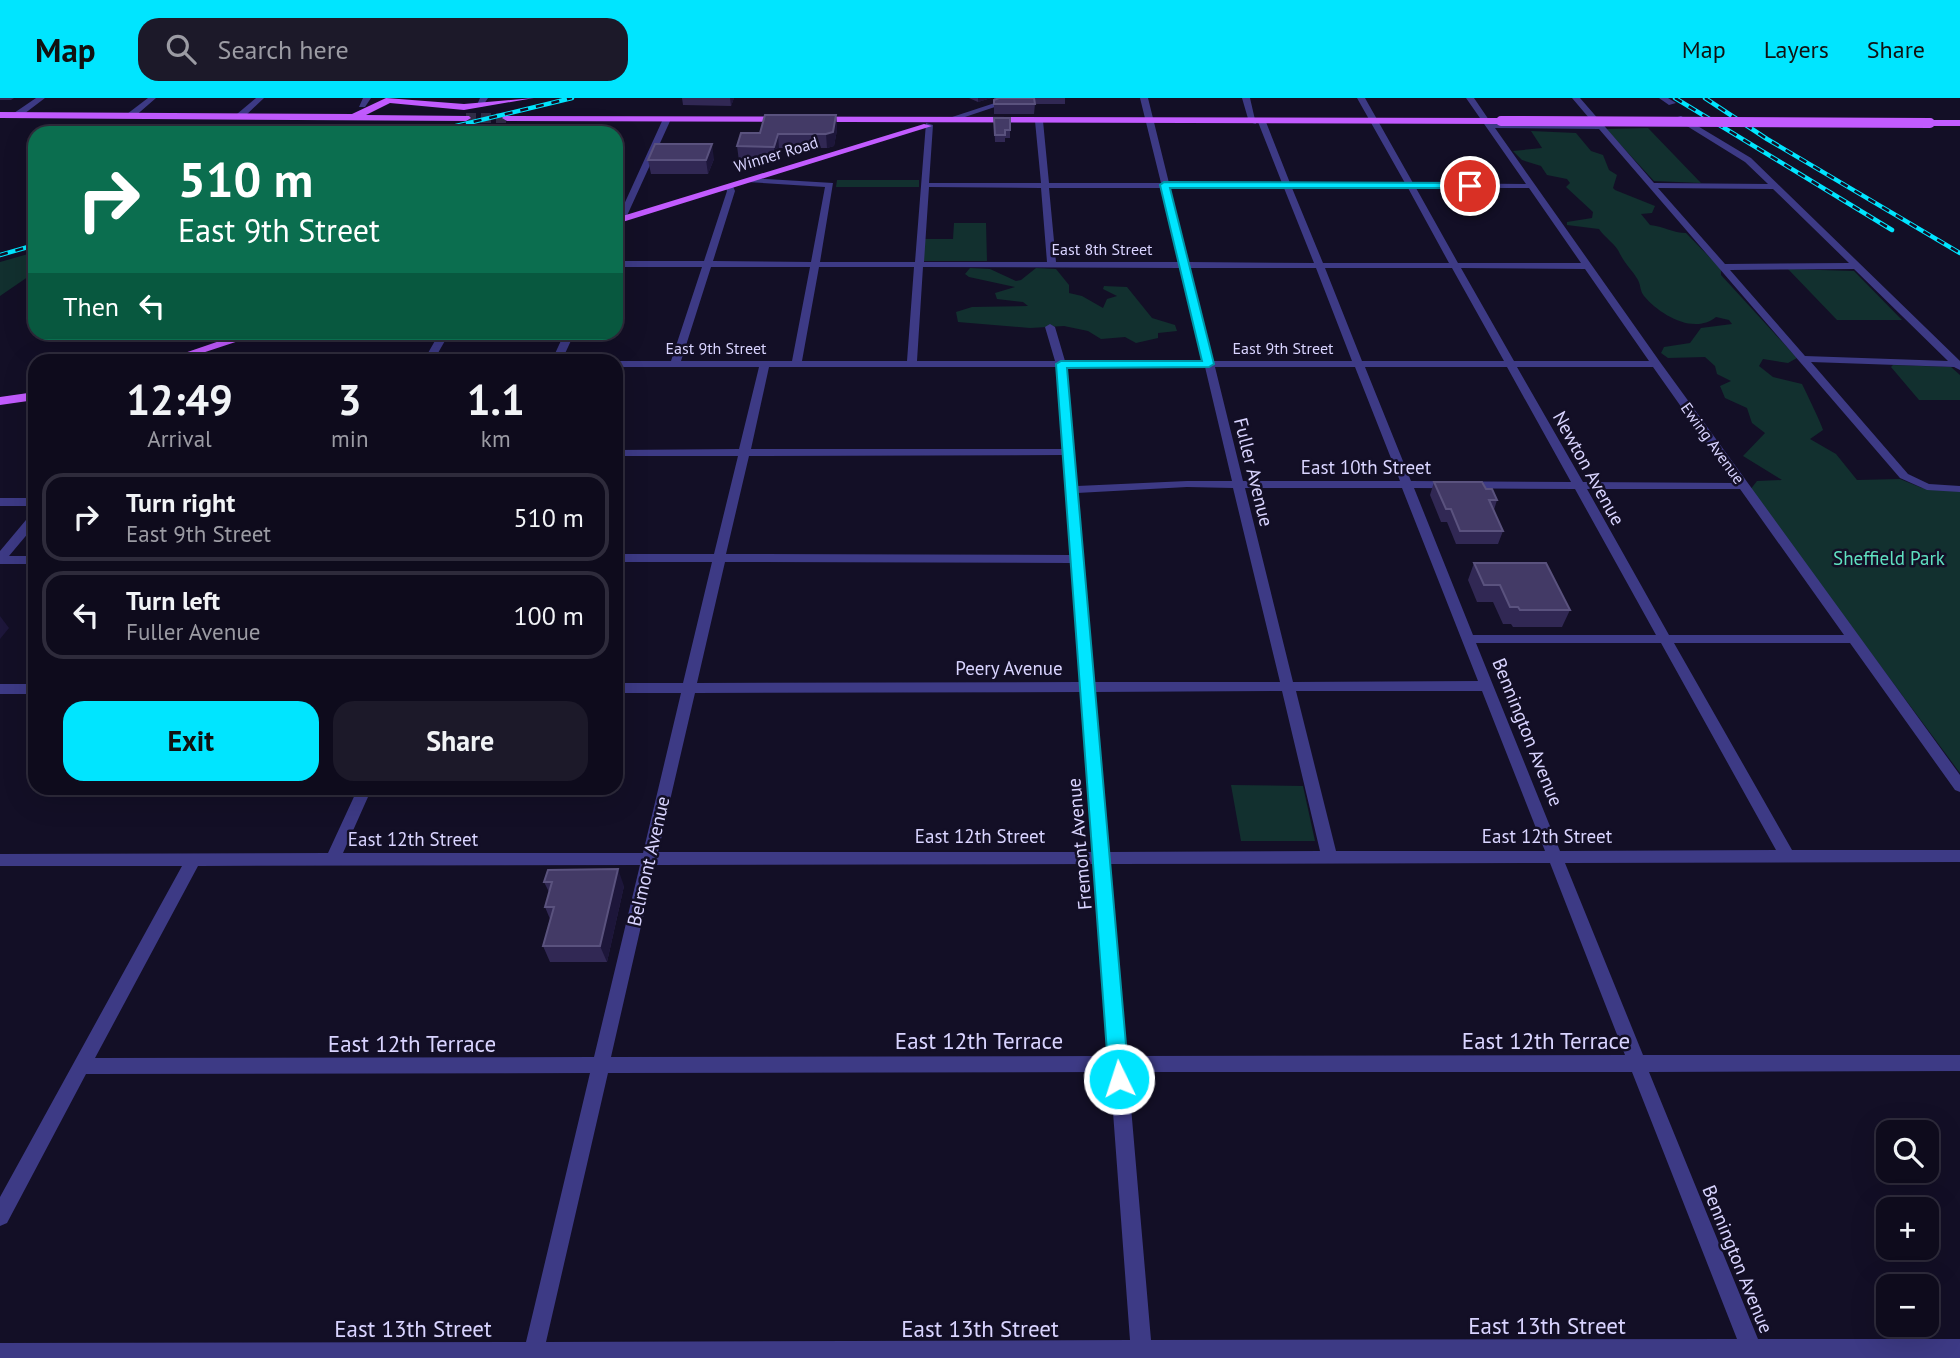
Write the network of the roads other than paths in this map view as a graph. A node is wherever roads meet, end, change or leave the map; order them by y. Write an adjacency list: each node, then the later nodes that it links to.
1 (41, 98): 18 (street)
2 (152, 98): 19 (street)
3 (260, 98): 20 (street)
4 (379, 98): 15 (main road)
5 (425, 98): 14 (main road)
6 (529, 98): 14 (main road)
7 (1018, 98): 26 (street)
8 (1144, 98): 28 (street, Fuller Avenue)
9 (1246, 98): 30 (street, Bennington Avenue)
10 (1361, 98): 31 (street, Newton Avenue)
11 (1470, 98): 29 (street, Ewing Avenue)
12 (1576, 98): 22 (street)
13 (1663, 98): 16 (street)
14 (482, 101): 21 (main road)
15 (364, 102): 21 (main road)
16 (1672, 103)
17 (0, 115): 18 (main road)
18 (17, 115): 19 (main road)
19 (130, 116): 20 (main road)
20 (240, 116): 21 (main road)
21 (354, 117): 23 (main road)
22 (1593, 117): 34 (street); 35 (street)
23 (466, 118)
24 (507, 118): 25 (main road)
25 (667, 119): 26 (main road); 46 (street)
26 (947, 120): 27 (main road); 33 (main road, Winner Road)
27 (1040, 121): 28 (main road); 38 (street)
28 (1149, 121): 30 (main road); 39 (street, Fuller Avenue)
29 (1485, 121): 31 (main road); 32 (main road, bridge); 34 (street); 44 (street, Ewing Avenue)
30 (1257, 122): 31 (main road); 40 (street, Bennington Avenue)
31 (1374, 122): 43 (street, Newton Avenue)
32 (1960, 124)
33 (929, 125): 36 (main road, Winner Road); 37 (street)
34 (1601, 126): 35 (street); 41 (street)
35 (1693, 126): 45 (street)
36 (750, 180): 42 (main road, Winner Road); 52 (street)
37 (924, 185): 38 (street); 49 (street)
38 (1045, 185): 39 (street); 50 (street)
39 (1164, 185): 40 (street); 53 (street, Fuller Avenue)
40 (1288, 185): 43 (street); 54 (street, Bennington Avenue)
41 (1652, 185): 45 (street); 58 (street)
42 (729, 186): 47 (main road, Winner Road); 51 (street)
43 (1410, 186): 44 (street); 55 (street, Newton Avenue)
44 (1532, 186): 56 (street, Ewing Avenue)
45 (1776, 187): 57 (street)
46 (623, 212)
47 (623, 219)
48 (623, 264): 51 (street, East 8th Street)
49 (919, 264): 50 (street, East 8th Street); 52 (street, East 8th Street); 67 (street)
50 (1052, 264): 53 (street, East 8th Street)
51 (708, 265): 52 (street, East 8th Street); 64 (street)
52 (815, 265): 66 (street)
53 (1184, 265): 54 (street, East 8th Street); 69 (street, Fuller Avenue)
54 (1320, 265): 55 (street, East 8th Street); 70 (street, Bennington Avenue)
55 (1453, 265): 56 (street, East 8th Street); 71 (street, Newton Avenue)
56 (1588, 266): 72 (street, Ewing Avenue)
57 (1857, 266): 58 (street); 73 (street)
58 (1723, 267): 62 (street)
59 (1050, 327): 68 (street, Fremont Avenue)
60 (234, 340): 61 (main road)
61 (189, 354)
62 (1804, 359): 73 (street); 83 (street)
63 (623, 364): 64 (street, East 9th Street)
64 (675, 364): 65 (street, East 9th Street)
65 (765, 364): 66 (street, East 9th Street); 78 (street, Belmont Avenue)
66 (796, 364): 67 (street, East 9th Street)
67 (912, 364): 68 (street, East 9th Street)
68 (1061, 364): 69 (street, East 9th Street); 76 (street, Fremont Avenue)
69 (1209, 364): 70 (street, East 9th Street); 79 (street, Fuller Avenue)
70 (1359, 364): 71 (street, East 9th Street); 80 (street, Bennington Avenue)
71 (1510, 364): 72 (street, East 9th Street); 81 (street, Newton Avenue)
72 (1656, 364): 82 (street, Ewing Avenue)
73 (1959, 366)
74 (28, 397): 75 (main road)
75 (0, 401)
76 (1069, 452): 78 (street); 84 (street, Fremont Avenue)
77 (623, 453): 78 (street)
78 (745, 453): 89 (street, Belmont Avenue)
79 (1237, 484): 80 (street, East 10th Street); 84 (street, East 10th Street); 98 (street, Fuller Avenue)
80 (1406, 485): 81 (street, East 10th Street); 93 (street, Bennington Avenue)
81 (1578, 485): 82 (street, East 10th Street); 95 (street, Newton Avenue)
82 (1744, 486): 94 (street, Ewing Avenue)
83 (1960, 489)
84 (1072, 490): 91 (street, Fremont Avenue)
85 (0, 502): 86 (street)
86 (28, 502)
87 (28, 525): 90 (street)
88 (623, 558): 89 (street)
89 (720, 558): 91 (street); 100 (street, Belmont Avenue)
90 (0, 559): 92 (street)
91 (1077, 559): 97 (street, Fremont Avenue)
92 (28, 560)
93 (1468, 639): 95 (street); 96 (street, Bennington Avenue)
94 (1855, 639): 95 (street); 103 (street, Ewing Avenue)
95 (1665, 641): 108 (street, Newton Avenue)
96 (1487, 686): 98 (street, Peery Avenue); 106 (street, Bennington Avenue)
97 (1087, 687): 98 (street, Peery Avenue); 100 (street, Peery Avenue); 107 (street, Fremont Avenue)
98 (1287, 687): 105 (street, Fuller Avenue)
99 (623, 688): 100 (street, Peery Avenue)
100 (690, 688): 110 (street, Belmont Avenue)
101 (0, 689): 102 (street)
102 (28, 689)
103 (1960, 786)
104 (362, 795): 111 (street)
105 (1329, 855): 106 (street, East 12th Street); 107 (street, East 12th Street)
106 (1555, 855): 108 (street, East 12th Street); 116 (street, Bennington Avenue)
107 (1101, 856): 110 (street, East 12th Street); 114 (street, Fremont Avenue)
108 (1787, 856): 109 (street, East 12th Street)
109 (1960, 856)
110 (650, 857): 111 (street, East 12th Street); 118 (street, Belmont Avenue)
111 (333, 858): 112 (street, East 12th Street)
112 (194, 859): 113 (street, East 12th Street); 117 (street)
113 (0, 860)
114 (1118, 1063): 116 (street, East 12th Terrace); 118 (street, East 12th Terrace); 124 (street, Fremont Avenue)
115 (1960, 1063): 116 (street, East 12th Terrace)
116 (1638, 1065): 122 (street, Bennington Avenue)
117 (82, 1066): 118 (street, East 12th Terrace); 119 (street)
118 (599, 1067): 123 (street, Belmont Avenue)
119 (0, 1216)
120 (1960, 1349): 122 (street, East 13th Street)
121 (0, 1353): 123 (street, East 13th Street)
122 (1753, 1353): 124 (street, East 13th Street)
123 (533, 1355): 124 (street, East 13th Street)
124 (1141, 1355)

